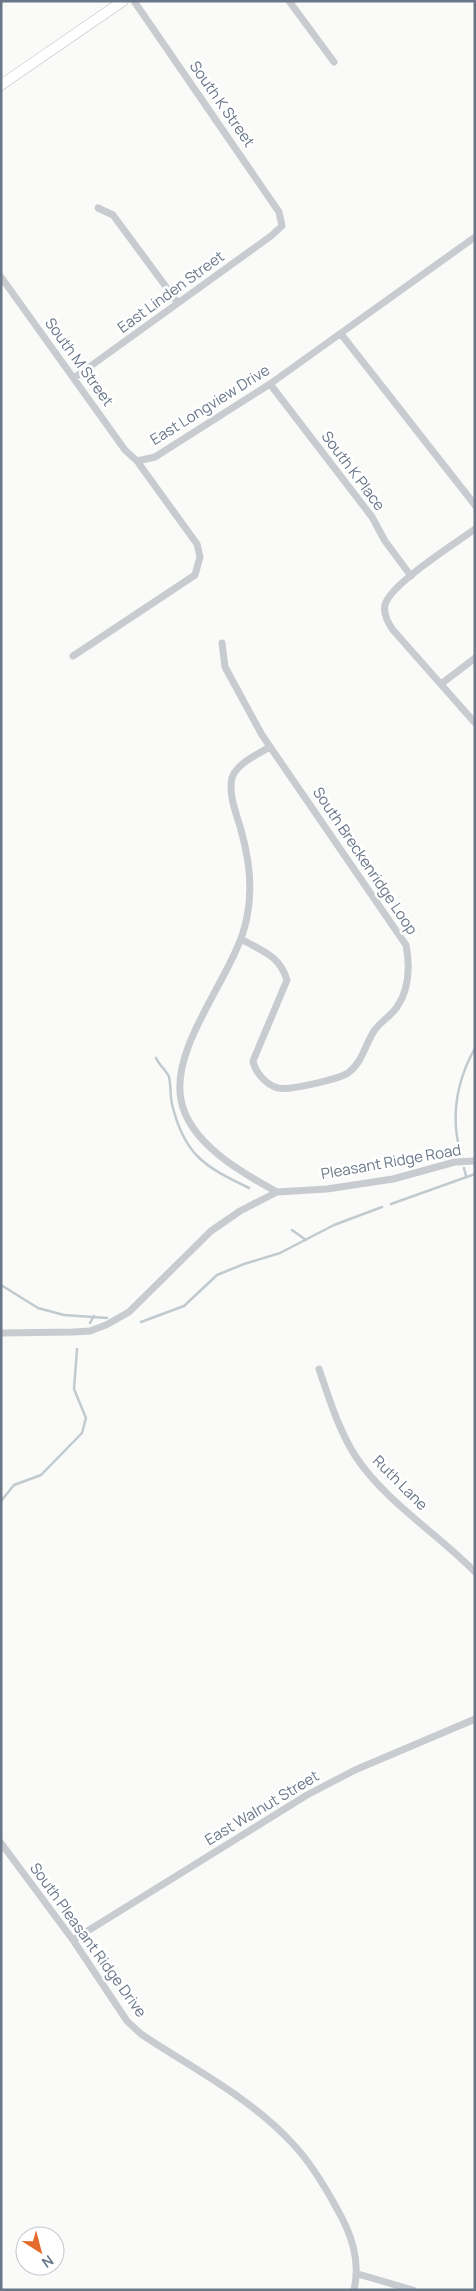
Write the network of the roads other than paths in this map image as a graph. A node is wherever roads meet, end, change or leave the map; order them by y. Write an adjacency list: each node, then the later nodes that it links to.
1 (134, 1): 7 (street, South K Street)
2 (290, 1): 4 (street)
3 (120, 2): 5 (street)
4 (334, 62)
5 (1, 85)
6 (98, 208): 10 (street)
7 (282, 226): 10 (street, East Linden Street)
8 (475, 237): 11 (street, East Longview Drive)
9 (1, 277): 12 (street, South M Street)
10 (178, 303): 12 (street, East Linden Street)
11 (342, 334): 13 (street, East Longview Drive); 15 (street)
12 (74, 378): 14 (street, South M Street)
13 (270, 384): 14 (street, East Longview Drive); 17 (street, South K Place)
14 (137, 461): 19 (street)
15 (475, 505)
16 (475, 529): 17 (street)
17 (411, 576): 21 (street)
18 (222, 643): 23 (street, South Breckenridge Loop)
19 (73, 656)
20 (475, 658): 21 (street)
21 (441, 684): 22 (street)
22 (475, 723)
23 (270, 748): 24 (street); 24 (street, South Breckenridge Loop)
24 (241, 939): 26 (street)
25 (475, 1161): 26 (street, Pleasant Ridge Road)
26 (277, 1192): 27 (street, Pleasant Ridge Road)
27 (1, 1333)
28 (319, 1369): 29 (street, Ruth Lane)
29 (475, 1572)
30 (475, 1719): 32 (street, East Walnut Street)
31 (1, 1843): 32 (street, South Pleasant Ridge Drive)
32 (73, 1940): 33 (street, South Pleasant Ridge Drive)
33 (358, 2274): 34 (street, South Pleasant Ridge Drive); 35 (street)
34 (354, 2290)
35 (413, 2290)

